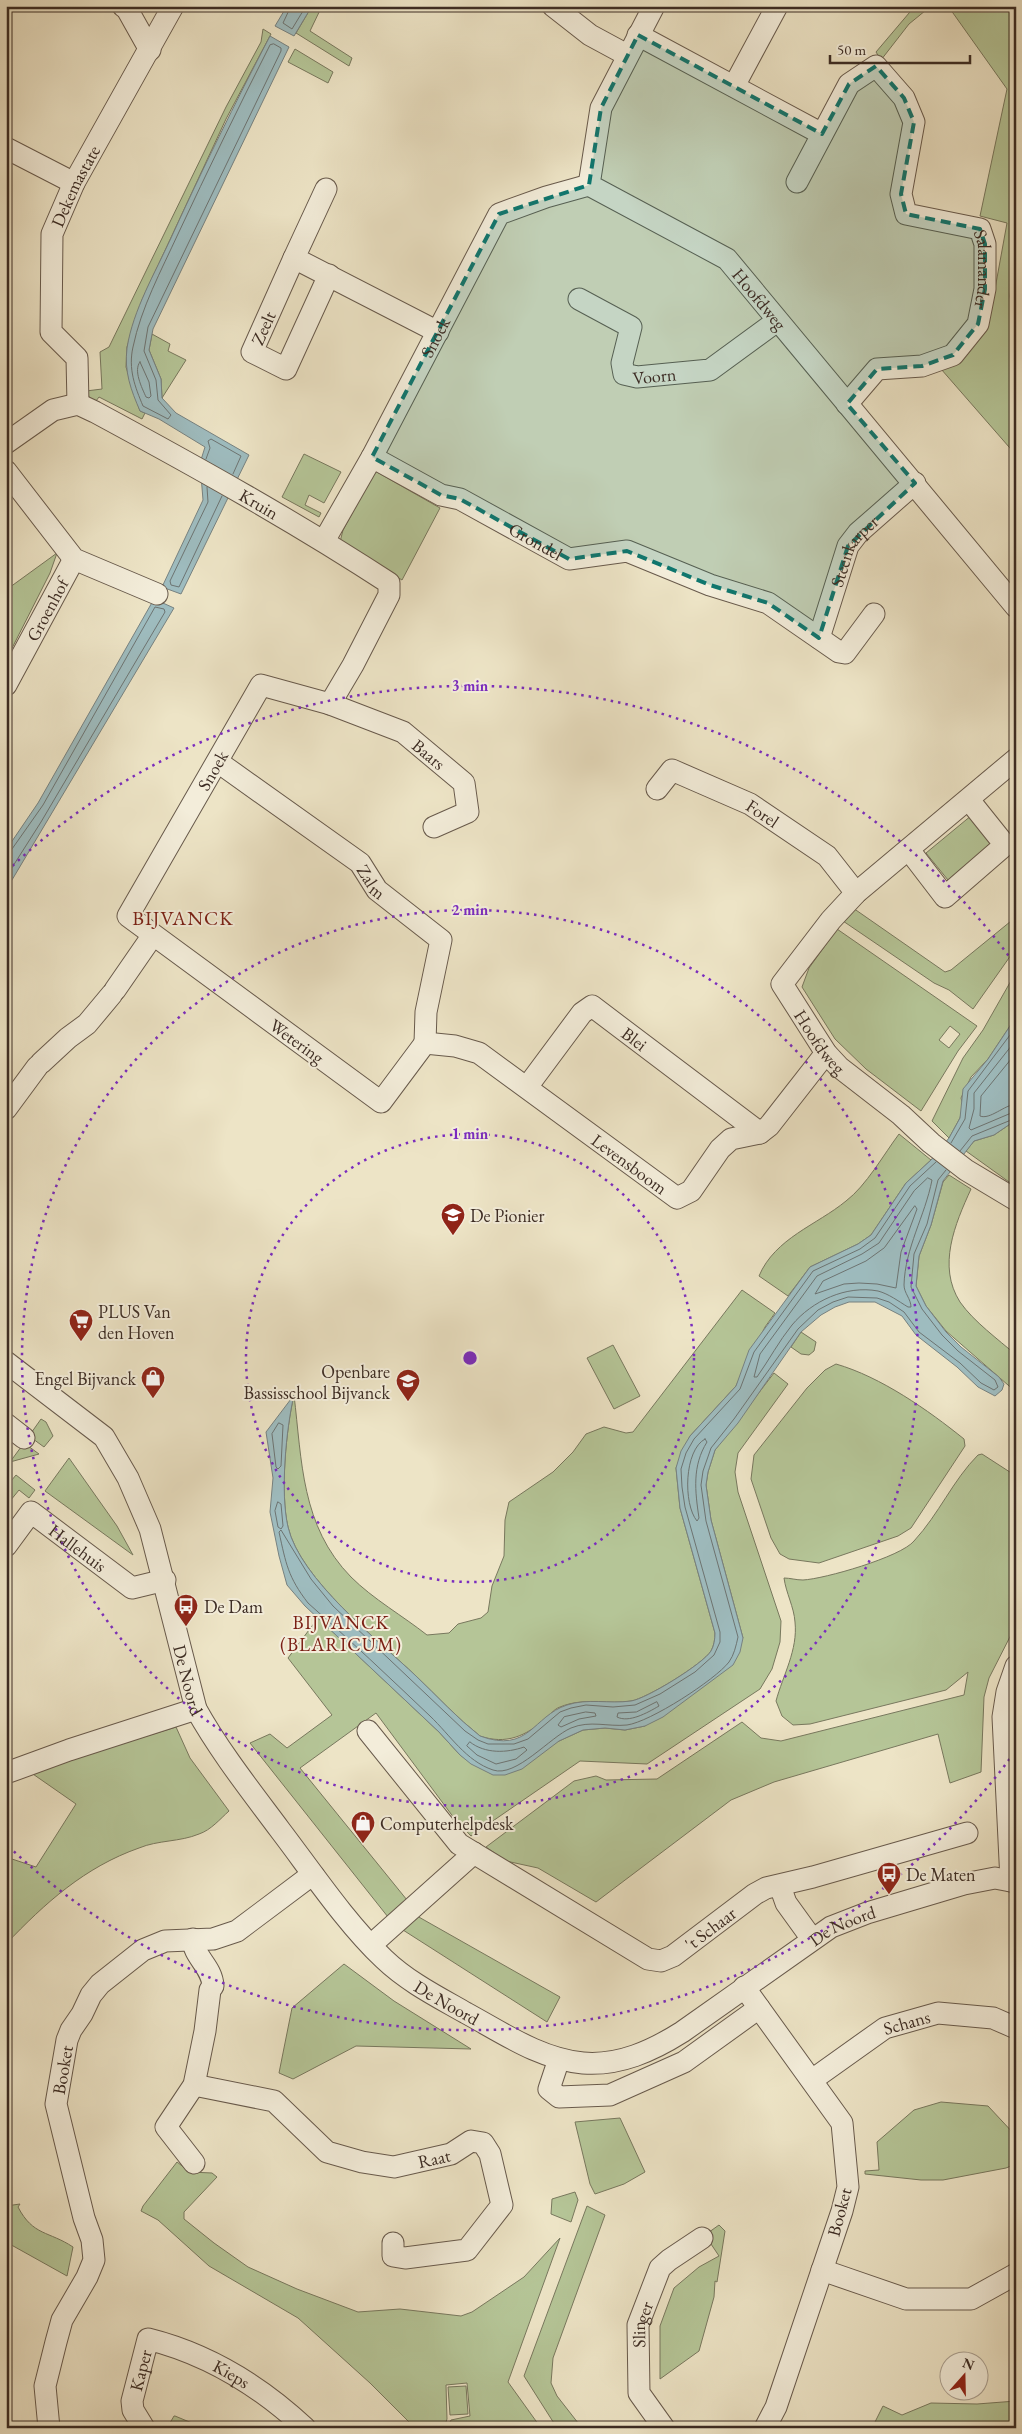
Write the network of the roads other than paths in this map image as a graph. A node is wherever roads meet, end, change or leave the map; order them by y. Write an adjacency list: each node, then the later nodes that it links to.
1 (123, 6): 7 (street)
2 (173, 6): 7 (street, Dekemastate)
3 (553, 6): 8 (street)
4 (654, 6): 6 (street)
5 (777, 6): 9 (street)
6 (638, 35): 8 (street); 9 (street)
7 (150, 50): 13 (street, Dekemastate)
8 (627, 55): 14 (street)
9 (734, 86): 10 (street)
10 (822, 134): 12 (street, Salamander); 22 (street, Salamander)
11 (6, 148): 13 (street)
12 (797, 182)
13 (74, 183): 21 (street, Dekemastate)
14 (589, 186): 19 (street, Hoofdweg); 20 (street, Snoek)
15 (326, 189): 16 (street, Zeelt)
16 (294, 258): 17 (street); 17 (street, Zeelt)
17 (329, 275): 20 (street)
18 (579, 299): 19 (street, Voorn)
19 (777, 321): 22 (street, Hoofdweg)
20 (438, 332): 24 (street, Snoek)
21 (78, 404): 23 (street); 27 (street, Kruin)
22 (847, 404): 26 (street, Hoofdweg)
23 (6, 443)
24 (372, 457): 27 (street, Snoek); 32 (street, Grondel)
25 (6, 471): 28 (street, Groenhof)
26 (915, 483): 30 (street, Hoofdweg); 32 (street, Steenkarper)
27 (324, 541): 34 (street, Kruin)
28 (74, 559): 29 (street, Groenhof); 33 (street, Groenhof)
29 (157, 594)
30 (1016, 607)
31 (874, 614): 32 (street)
32 (819, 638)
33 (6, 685)
34 (330, 704): 36 (street, Snoek); 39 (street, Baars)
35 (1016, 759): 38 (street, Hoofdweg)
36 (218, 762): 42 (street, Snoek); 44 (street, Zalm)
37 (657, 789): 41 (street, Forel)
38 (969, 800): 40 (street, Hoofdweg); 40 (street)
39 (434, 827)
40 (909, 850): 41 (street, Hoofdweg)
41 (856, 894): 45 (street, Hoofdweg)
42 (128, 916): 43 (street, Wetering)
43 (153, 935): 44 (street, Wetering); 47 (street)
44 (424, 1043): 46 (street, Levensboom)
45 (826, 1053): 48 (street); 49 (street, Hoofdweg)
46 (526, 1087): 48 (street, Levensboom); 48 (street, Blei)
47 (6, 1110)
48 (760, 1134)
49 (1016, 1200)
50 (6, 1362): 54 (street, De Noord)
51 (6, 1424): 52 (street)
52 (24, 1438)
53 (6, 1546): 54 (street, Hallehuis)
54 (164, 1580): 57 (street, De Noord)
55 (1016, 1666): 56 (street)
56 (1010, 1708): 63 (street)
57 (196, 1709): 59 (street); 62 (street, De Noord)
58 (368, 1731): 61 (street, 't Schaar)
59 (6, 1773)
60 (967, 1833): 64 (street, 't Schaar)
61 (474, 1853): 64 (street, 't Schaar); 67 (street)
62 (314, 1876): 65 (street, Booket); 67 (street, De Noord)
63 (1013, 1881): 66 (street, De Noord)
64 (780, 1886): 66 (street)
65 (193, 1939): 73 (street); 80 (street, Booket)
66 (812, 1939): 68 (street, De Noord)
67 (372, 1945): 71 (street, De Noord)
68 (744, 1987): 69 (street, Booket); 71 (street, De Noord)
69 (759, 2008): 71 (street); 72 (street, Booket)
70 (1016, 2028): 72 (street, Schans)
71 (559, 2059)
72 (812, 2080): 77 (street, Booket)
73 (194, 2086): 74 (street); 76 (street, Raat)
74 (194, 2163)
75 (702, 2238): 83 (street, Slinger)
76 (393, 2242)
77 (822, 2270): 78 (street); 84 (street, Booket)
78 (1016, 2274)
79 (148, 2339): 81 (street, Kaper); 82 (street, Kieps)
80 (49, 2428)
81 (144, 2428)
82 (305, 2428)
83 (664, 2428)
84 (765, 2428)

